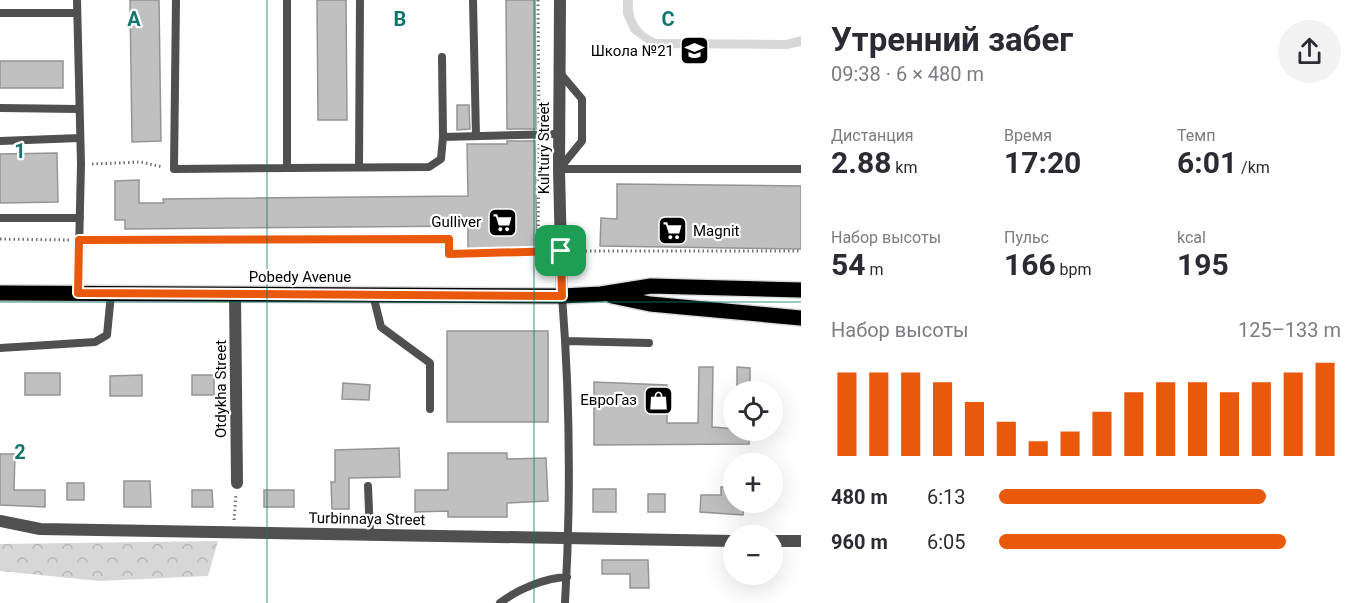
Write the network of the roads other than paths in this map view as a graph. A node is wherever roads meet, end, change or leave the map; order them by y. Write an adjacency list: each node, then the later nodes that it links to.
1 (77, 0): 8 (lane)
2 (176, 0): 19 (lane)
3 (287, 0): 19 (lane)
4 (360, 0): 18 (lane)
5 (473, 0): 14 (lane)
6 (560, 0): 10 (street, Kul'tury Street)
7 (0, 13): 8 (lane)
8 (77, 13): 12 (lane)
9 (442, 57): 15 (lane)
10 (559, 72): 13 (street, Kul'tury Street); 20 (lane)
11 (0, 108): 12 (lane)
12 (79, 109): 16 (lane)
13 (559, 134): 14 (lane); 20 (street, Kul'tury Street)
14 (476, 136): 15 (lane)
15 (443, 137): 18 (lane)
16 (80, 138): 17 (lane); 23 (lane)
17 (0, 141)
18 (359, 167): 19 (lane)
19 (287, 168)
20 (559, 169): 21 (lane); 31 (street, Kul'tury Street)
21 (801, 169)
22 (0, 218): 23 (lane)
23 (80, 218): 26 (lane)
24 (801, 290): 29 (main road, Pobedy Avenue)
25 (0, 293): 26 (main road, Pobedy Avenue)
26 (78, 293): 27 (main road, Pobedy Avenue)
27 (111, 294): 28 (main road, Pobedy Avenue); 35 (lane)
28 (235, 294): 30 (main road, Pobedy Avenue); 37 (street, Otdykha Street)
29 (601, 294): 31 (main road, Pobedy Avenue); 32 (main road, Pobedy Avenue)
30 (373, 295): 31 (main road, Pobedy Avenue); 36 (lane)
31 (562, 296): 33 (lane)
32 (801, 318)
33 (566, 341): 34 (lane); 41 (lane)
34 (649, 343)
35 (0, 348)
36 (430, 410)
37 (237, 483)
38 (368, 486): 40 (lane)
39 (0, 521): 40 (street, Turbinnaya Street)
40 (370, 534): 41 (street, Turbinnaya Street)
41 (569, 539): 42 (street, Turbinnaya Street); 45 (lane)
42 (723, 541)
43 (783, 541): 44 (street)
44 (801, 541)
45 (567, 577): 46 (lane); 47 (lane)
46 (501, 603)
47 (566, 603)

